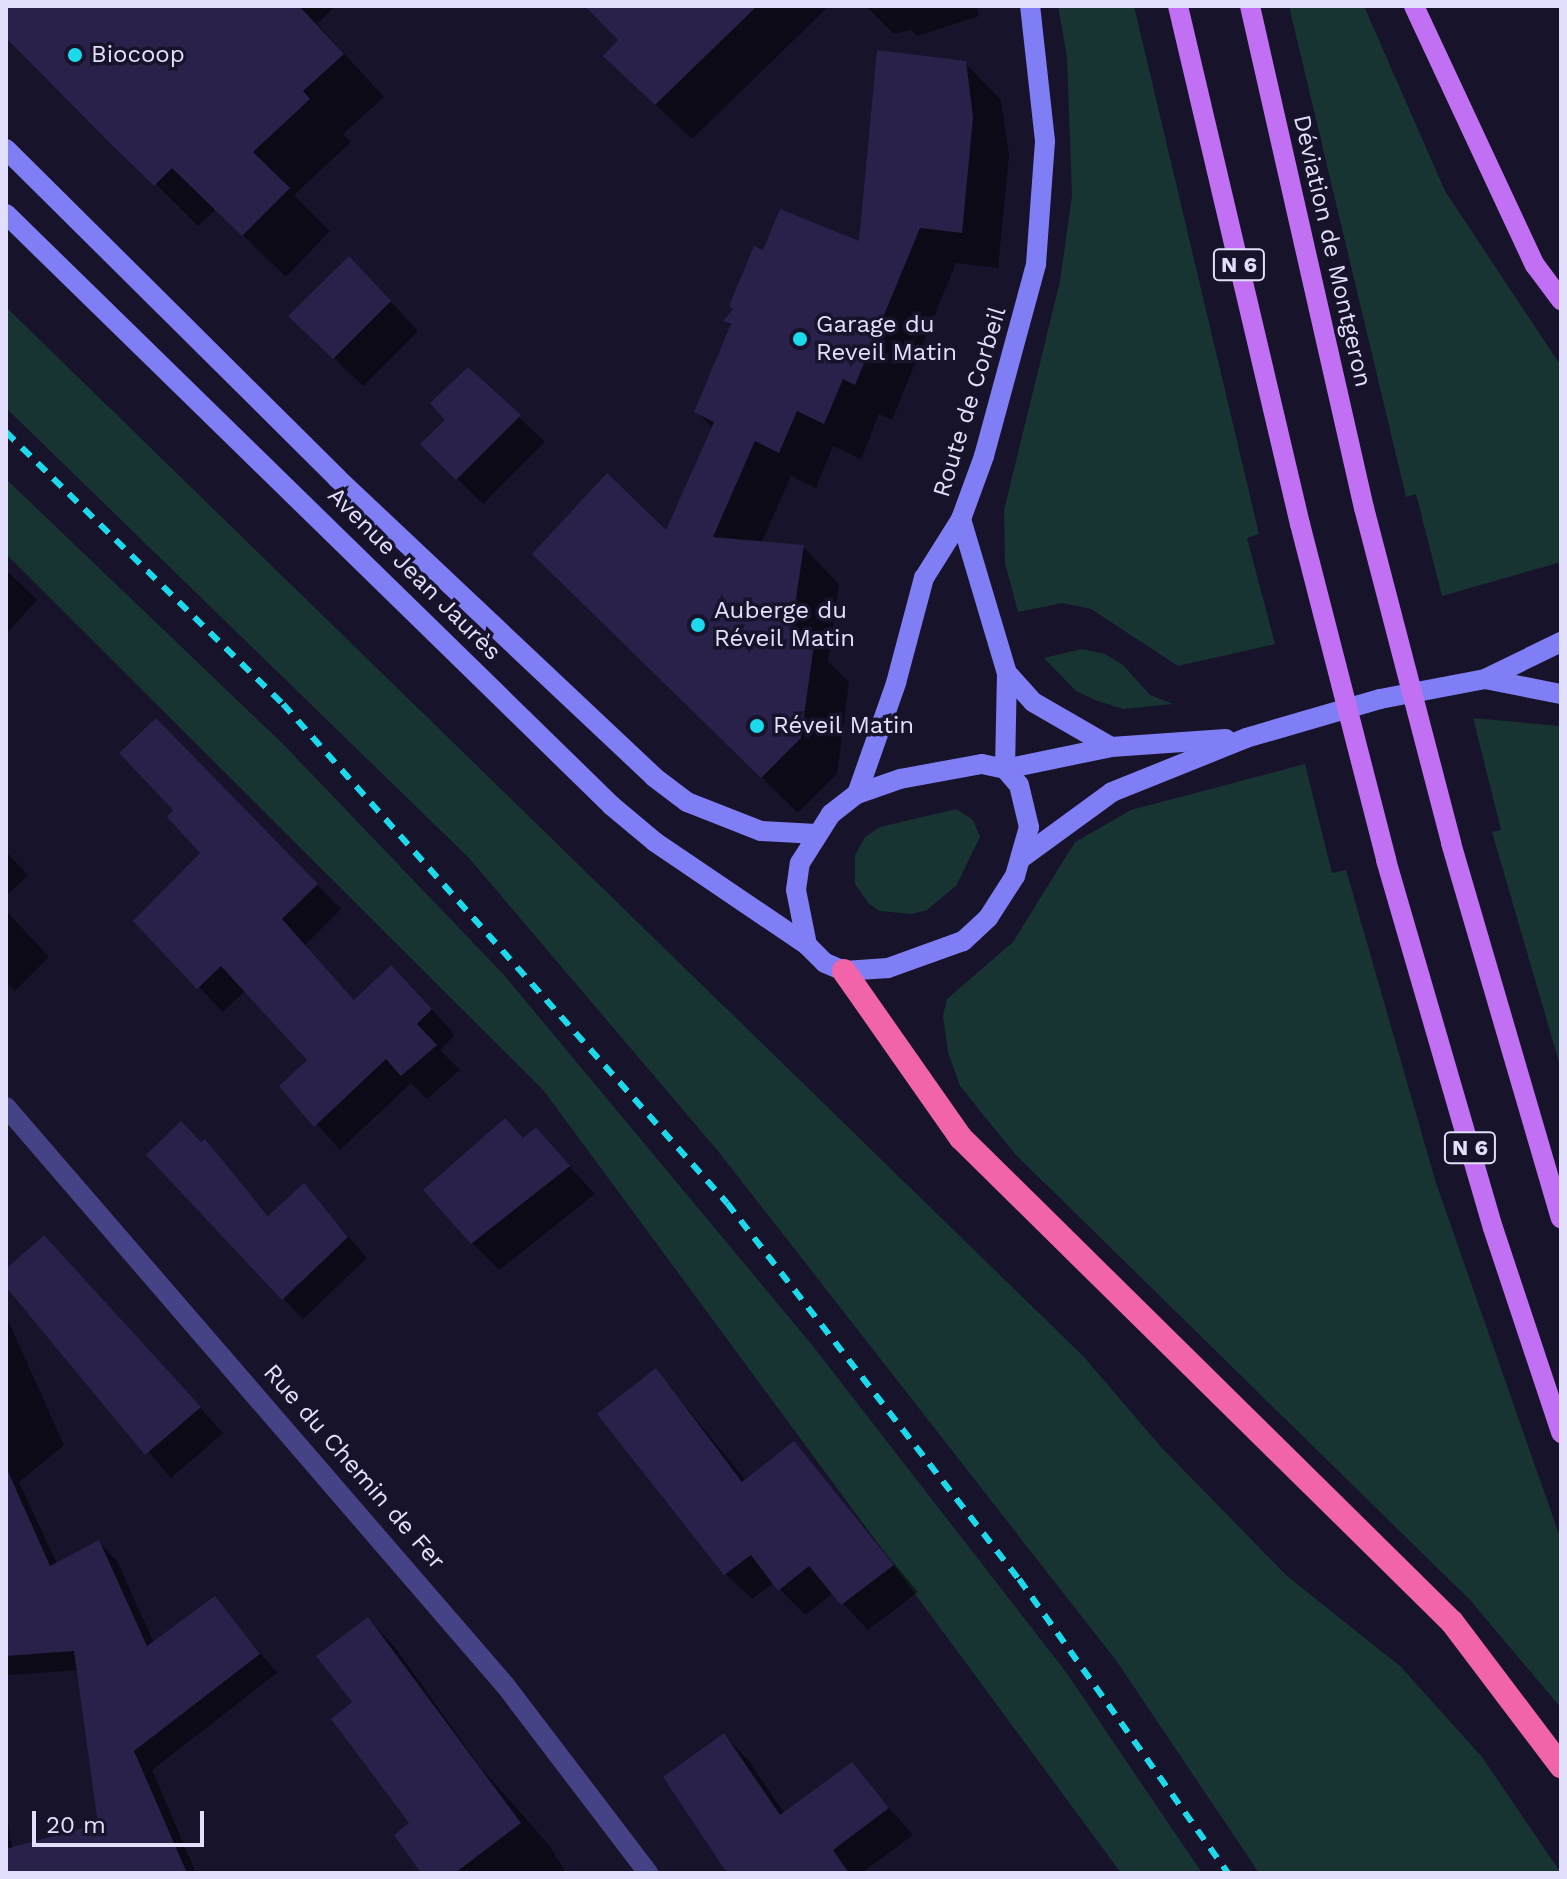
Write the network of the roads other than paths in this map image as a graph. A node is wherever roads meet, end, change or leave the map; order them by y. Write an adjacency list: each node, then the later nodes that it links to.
1 (1030, 6): 8 (main road, Route de Corbeil)
2 (1178, 6): 23 (main road, N 6)
3 (1250, 6): 22 (main road, Déviation de Montgeron / N 6)
4 (1414, 6): 7 (main road)
5 (6, 149): 17 (main road)
6 (6, 214): 19 (main road, Avenue Jean Jaurès)
7 (1561, 300)
8 (961, 519): 10 (main road); 16 (main road, Route de Corbeil)
9 (1561, 642): 11 (main road)
10 (1007, 673): 14 (main road); 15 (main road)
11 (1485, 679): 12 (main road); 13 (main road)
12 (1561, 694)
13 (1246, 738): 14 (main road); 18 (main road)
14 (1111, 747): 15 (main road)
15 (1005, 769): 16 (main road); 18 (main road)
16 (857, 794): 17 (main road)
17 (816, 834): 19 (main road)
18 (1023, 857): 20 (main road)
19 (807, 945): 20 (main road)
20 (844, 971): 24 (highway)
21 (6, 1107): 25 (street, Rue du Chemin de Fer)
22 (1561, 1218)
23 (1561, 1433)
24 (1561, 1766)
25 (648, 1873)

